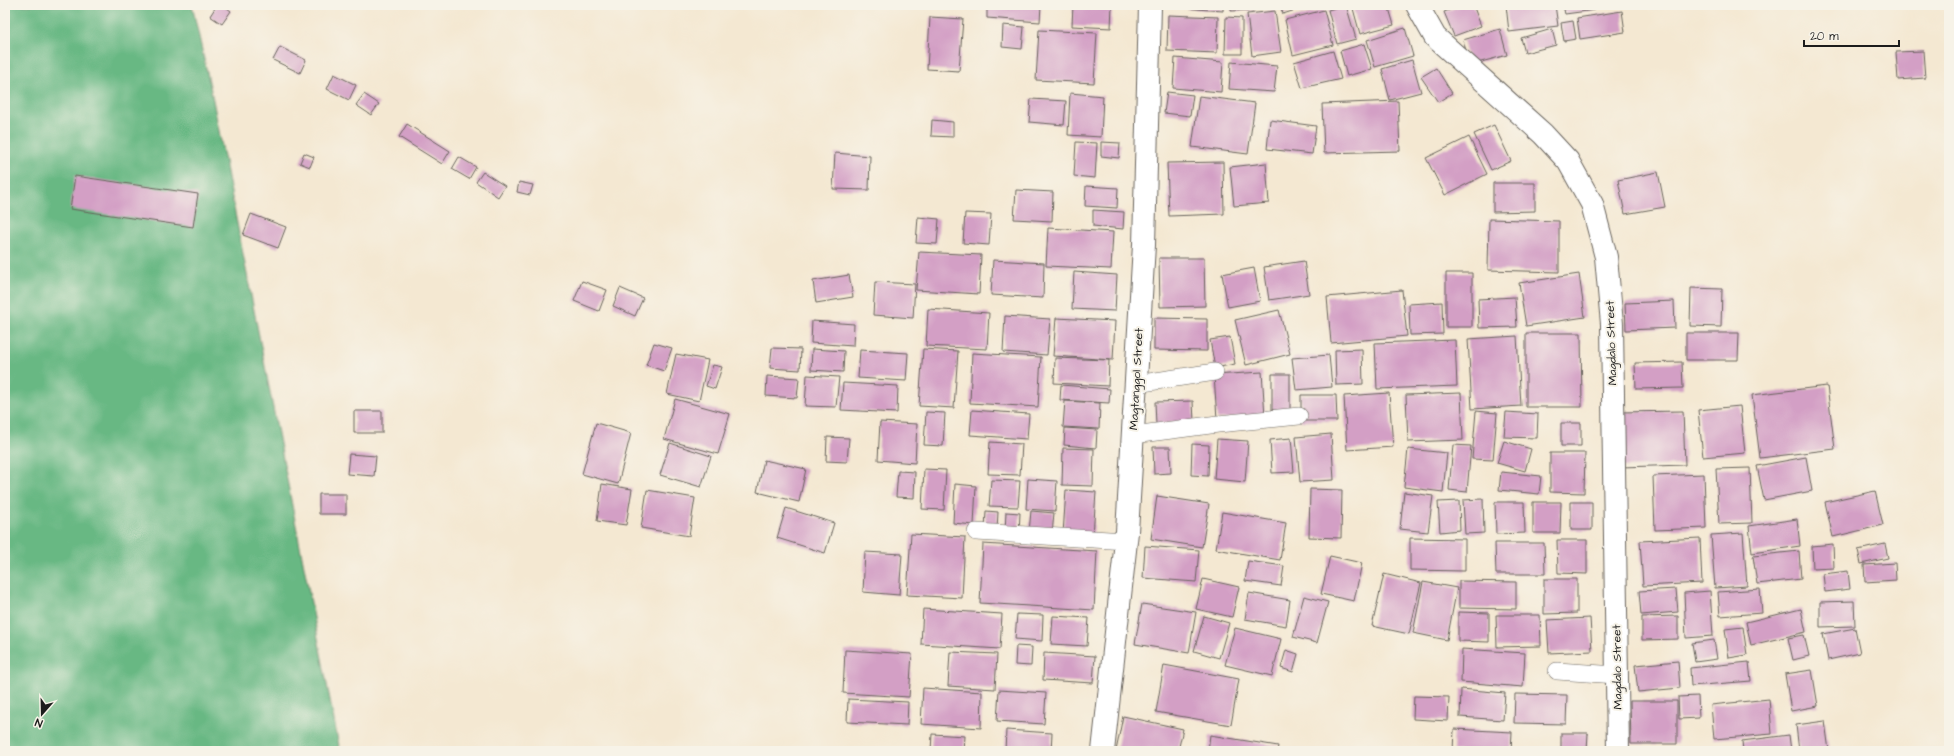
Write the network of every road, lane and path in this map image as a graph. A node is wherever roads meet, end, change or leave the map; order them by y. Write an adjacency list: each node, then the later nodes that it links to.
1 (1150, 5): 4 (street, Magtanggol Street)
2 (1417, 5): 10 (street, Magdalo Street)
3 (1215, 372): 4 (lane)
4 (1136, 384): 6 (street, Magtanggol Street)
5 (1299, 416): 6 (lane)
6 (1133, 436): 8 (street, Magtanggol Street)
7 (976, 532): 8 (lane)
8 (1126, 541): 11 (street, Magtanggol Street)
9 (1556, 671): 10 (lane)
10 (1617, 675): 12 (street, Magdalo Street)
11 (1103, 751)
12 (1618, 751)

